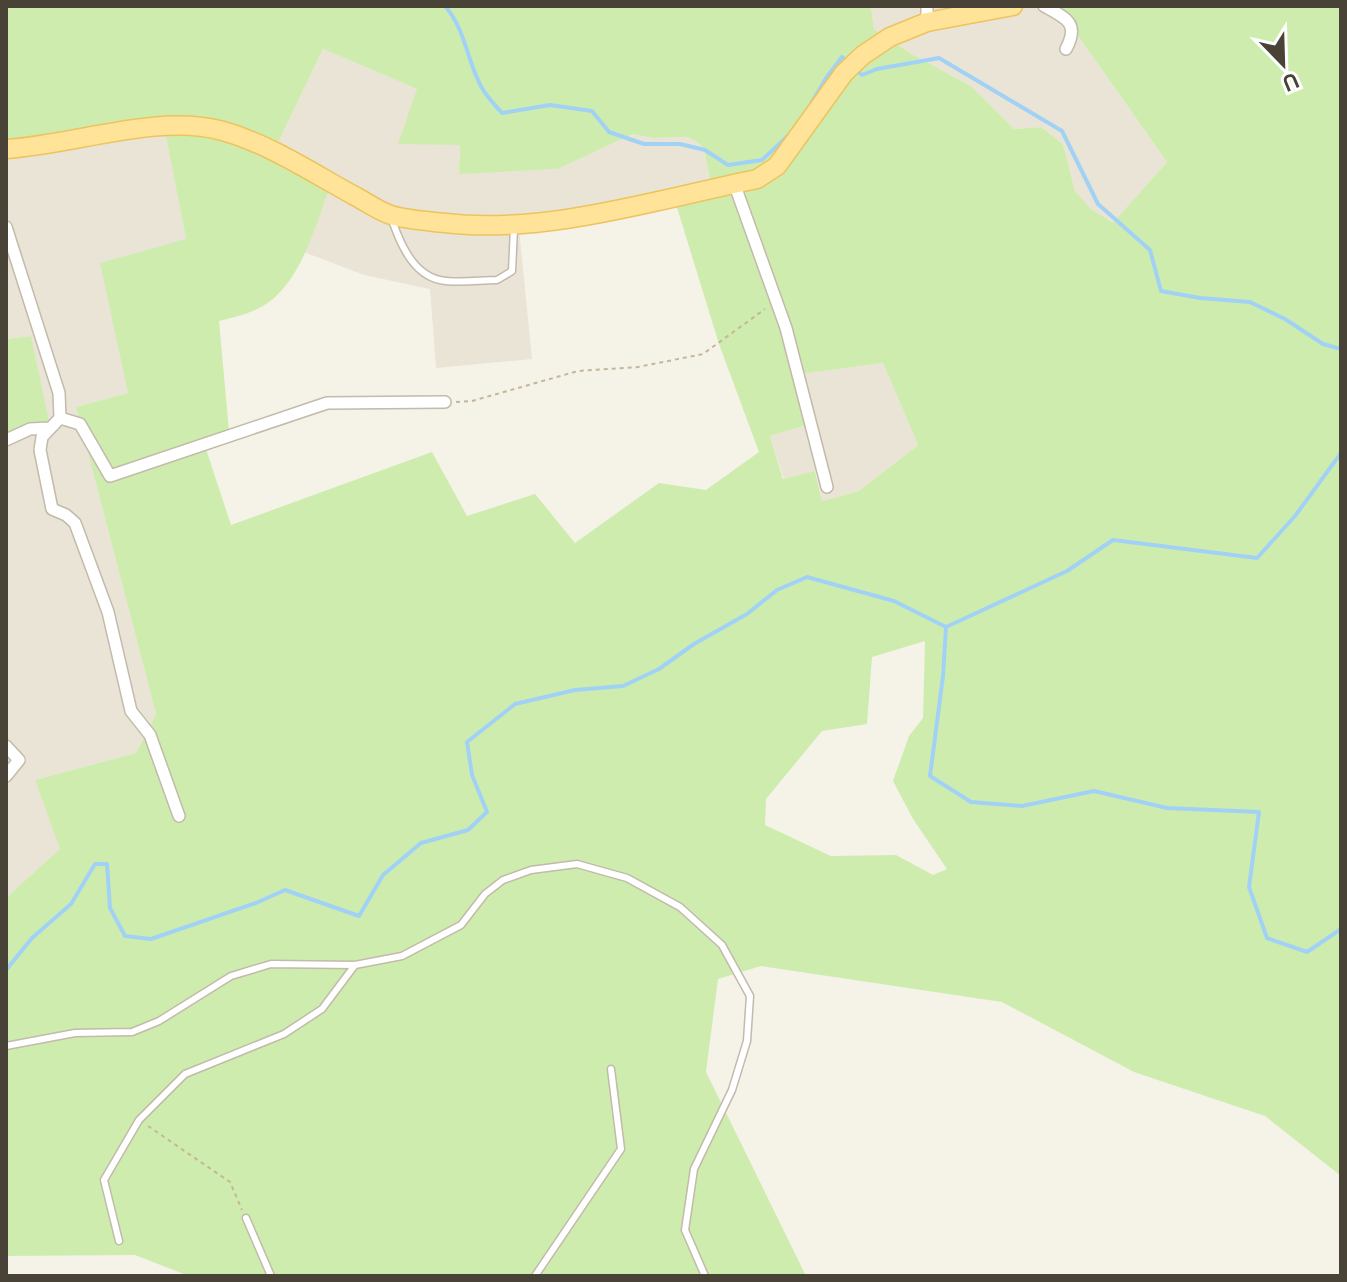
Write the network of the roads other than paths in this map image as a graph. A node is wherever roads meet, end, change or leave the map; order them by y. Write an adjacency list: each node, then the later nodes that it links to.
1 (1013, 6): 3 (main road)
2 (1044, 6): 4 (street)
3 (927, 14): 6 (main road)
4 (1066, 49)
5 (6, 149): 7 (main road)
6 (734, 183): 8 (main road); 14 (street)
7 (390, 215): 8 (main road); 8 (lane)
8 (514, 225)
9 (6, 227): 11 (street)
10 (445, 402): 11 (street)
11 (60, 418): 12 (street)
12 (49, 428): 13 (street); 17 (street)
13 (6, 440)
14 (827, 487)
15 (6, 746): 16 (street)
16 (6, 776)
17 (179, 816)
18 (355, 965): 19 (lane); 22 (lane); 25 (lane)
19 (6, 1046)
20 (611, 1069): 24 (lane)
21 (246, 1218): 23 (lane)
22 (119, 1241)
23 (271, 1276)
24 (535, 1276)
25 (705, 1276)

